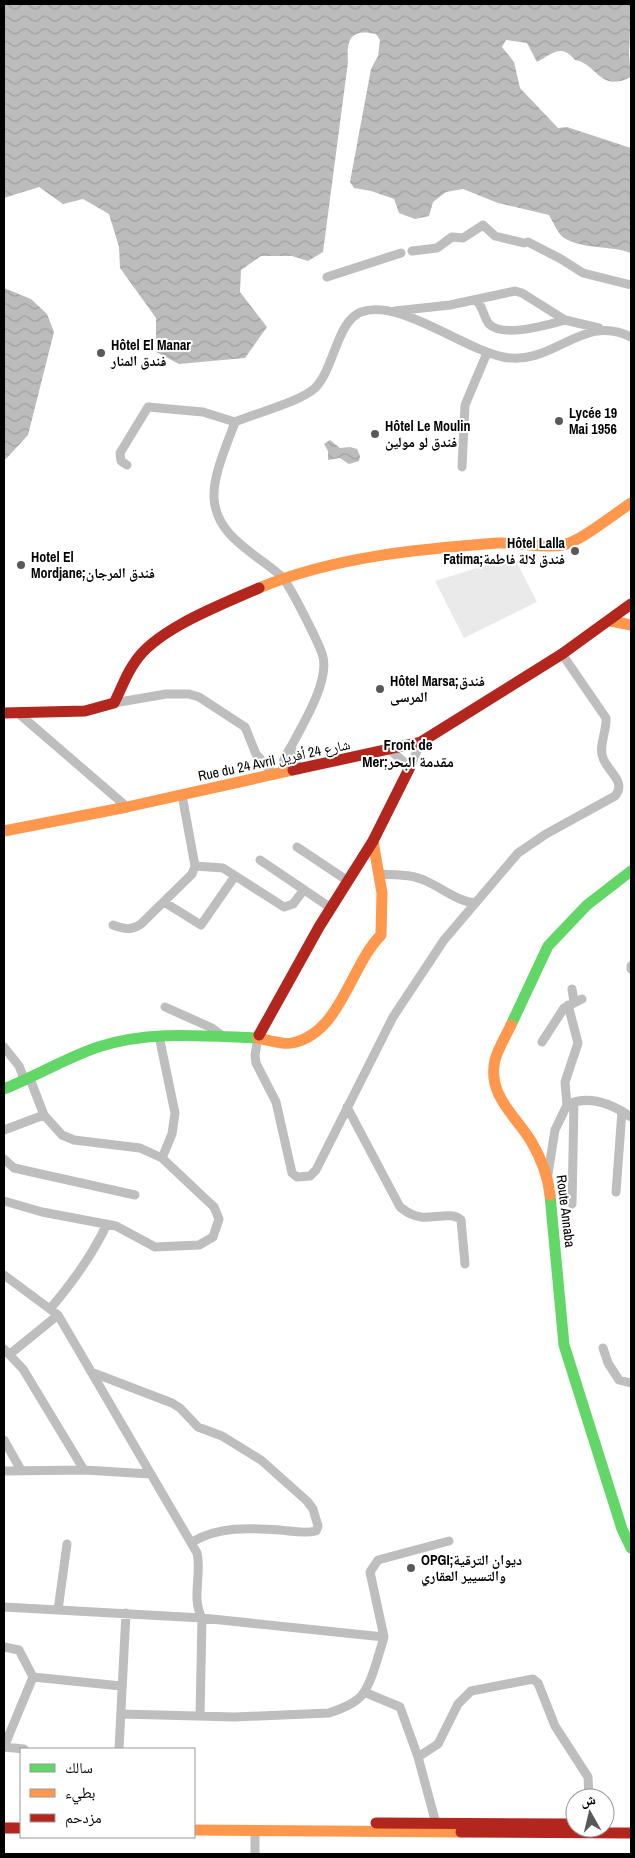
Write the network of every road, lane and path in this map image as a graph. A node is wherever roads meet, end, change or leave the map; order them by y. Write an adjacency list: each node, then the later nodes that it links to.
1 (412, 251): 4 (street)
2 (401, 253): 3 (street)
3 (327, 277)
4 (631, 285)
5 (476, 300): 6 (street); 7 (street); 7 (street)
6 (395, 311): 10 (street); 11 (street)
7 (565, 320): 8 (street)
8 (606, 329): 9 (street); 10 (street)
9 (631, 337)
10 (487, 354): 13 (street)
11 (235, 422): 12 (street); 15 (street)
12 (127, 465)
13 (462, 467)
14 (631, 503): 15 (street)
15 (283, 578): 20 (street); 24 (street)
16 (631, 604): 17 (street, Rue du 24 Avril شارع 24 أفريل)
17 (611, 621): 18 (street); 19 (street, Rue du 24 Avril شارع 24 أفريل)
18 (631, 625)
19 (562, 654): 23 (street, Rue du 24 Avril شارع 24 أفريل); 42 (street)
20 (114, 703): 22 (street); 28 (street)
21 (4, 713): 22 (street)
22 (18, 713): 30 (street)
23 (422, 742): 25 (street, Rue du 24 Avril شارع 24 أفريل); 26 (street)
24 (291, 747): 27 (street); 28 (street)
25 (390, 750): 26 (street); 27 (street, Rue du 24 Avril شارع 24 أفريل)
26 (410, 767): 32 (street)
27 (299, 770): 28 (street, Rue du 24 Avril شارع 24 أفريل)
28 (278, 774): 29 (street, Rue du 24 Avril شارع 24 أفريل)
29 (182, 795): 30 (street, Rue du 24 Avril شارع 24 أفريل); 35 (street)
30 (127, 807): 31 (street, Rue du 24 Avril شارع 24 أفريل)
31 (4, 831)
32 (373, 841): 37 (street); 39 (street)
33 (297, 847): 39 (street)
34 (260, 860): 40 (street)
35 (195, 866): 38 (street); 41 (street)
36 (631, 871): 63 (street, Route Annaba)
37 (380, 874): 42 (street); 50 (street)
38 (236, 876): 40 (street); 41 (street)
39 (348, 881): 43 (street)
40 (303, 891): 43 (street)
41 (164, 902): 44 (street)
42 (475, 903): 56 (street)
43 (331, 908): 50 (street)
44 (113, 925)
45 (572, 989): 46 (street)
46 (575, 1002): 51 (street); 55 (street)
47 (165, 1007): 49 (street)
48 (159, 1036): 49 (street); 53 (street); 61 (street)
49 (224, 1037): 50 (street)
50 (258, 1038): 56 (street)
51 (542, 1042)
52 (4, 1047): 53 (street)
53 (27, 1080): 54 (street); 58 (street)
54 (4, 1089)
55 (570, 1103): 57 (street); 63 (street); 67 (street)
56 (347, 1107): 69 (street)
57 (622, 1111): 59 (street); 64 (street)
58 (44, 1115): 60 (street); 61 (street)
59 (631, 1117)
60 (4, 1130)
61 (162, 1158): 68 (street)
62 (4, 1159): 65 (street)
63 (548, 1180): 84 (street, Route Annaba)
64 (616, 1192)
65 (135, 1195)
66 (4, 1201): 68 (street)
67 (572, 1204)
68 (107, 1224): 71 (street)
69 (465, 1264)
70 (4, 1275): 71 (street)
71 (54, 1312): 73 (street); 74 (street)
72 (603, 1348): 75 (street)
73 (7, 1351): 78 (street)
74 (91, 1372): 80 (street); 82 (street)
75 (631, 1383)
76 (4, 1440): 77 (street)
77 (21, 1470): 78 (street); 79 (street)
78 (84, 1470): 80 (street)
79 (4, 1471)
80 (151, 1474): 82 (street)
81 (449, 1541): 89 (street)
82 (192, 1542): 88 (street)
83 (67, 1544): 86 (street)
84 (631, 1548)
85 (4, 1607): 86 (street)
86 (58, 1610): 87 (street)
87 (126, 1613): 88 (street); 92 (street)
88 (202, 1618): 89 (street); 95 (street)
89 (384, 1637): 93 (street)
90 (4, 1647): 91 (street)
91 (33, 1677): 92 (street); 96 (street)
92 (121, 1686): 94 (street)
93 (364, 1692): 95 (street); 99 (street)
94 (121, 1714): 95 (street); 97 (street)
95 (200, 1716)
96 (4, 1747): 98 (street)
97 (119, 1748)
98 (20, 1749)
99 (418, 1757): 100 (street); 109 (street)
100 (589, 1788)
101 (4, 1819): 102 (street)
102 (20, 1819)
103 (195, 1821): 109 (street)
104 (565, 1824): 109 (street)
105 (615, 1824): 106 (street)
106 (631, 1825)
107 (4, 1828): 108 (street)
108 (20, 1828)
109 (437, 1828): 111 (street); 112 (street)
110 (195, 1830): 111 (street)
111 (255, 1830): 113 (street)
112 (631, 1832)
113 (255, 1854)

